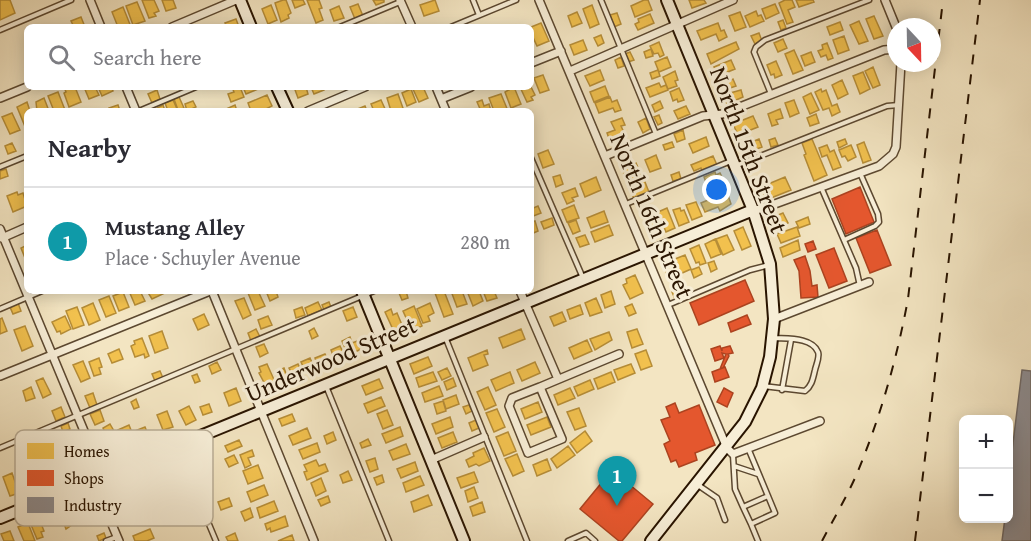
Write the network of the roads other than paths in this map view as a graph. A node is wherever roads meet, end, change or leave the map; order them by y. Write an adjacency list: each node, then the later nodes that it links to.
1 (71, 0): 23 (lane)
2 (90, 0): 16 (street)
3 (236, 0): 17 (street)
4 (240, 0): 18 (street)
5 (473, 0): 14 (lane)
6 (516, 0): 14 (lane)
7 (539, 0): 26 (street, North 16th Street)
8 (601, 0): 24 (lane)
9 (667, 0): 22 (street, North 15th Street)
10 (733, 0): 22 (street)
11 (869, 0): 37 (lane)
12 (885, 0): 15 (street)
13 (401, 1): 19 (lane); 20 (street)
14 (479, 15): 21 (lane)
15 (892, 18)
16 (100, 24)
17 (179, 24)
18 (250, 24)
19 (347, 24)
20 (411, 24)
21 (458, 24)
22 (677, 25): 24 (street); 46 (street, North 15th Street)
23 (0, 30)
24 (621, 50): 28 (street); 47 (lane)
25 (887, 50): 37 (street)
26 (561, 51): 27 (street); 28 (street, North 16th Street)
27 (534, 62)
28 (570, 70): 48 (street, North 16th Street)
29 (901, 72): 40 (street, Underwood Street)
30 (24, 88): 38 (street)
31 (128, 90): 41 (street)
32 (189, 90): 42 (lane)
33 (278, 90): 43 (street)
34 (358, 90): 44 (street)
35 (437, 90): 39 (street)
36 (464, 90): 39 (street)
37 (771, 95): 46 (street)
38 (0, 98)
39 (441, 99): 45 (street)
40 (899, 105): 50 (lane); 53 (street, Underwood Street)
41 (136, 108)
42 (145, 108)
43 (287, 108)
44 (315, 108)
45 (445, 108)
46 (714, 116): 47 (street); 50 (street, North 15th Street)
47 (656, 134): 48 (street)
48 (605, 156): 55 (street, North 16th Street)
49 (24, 157): 52 (lane)
50 (733, 163): 55 (lane); 56 (street, North 15th Street)
51 (534, 165): 63 (lane)
52 (0, 167)
53 (860, 173): 54 (street, Underwood Street); 60 (lane)
54 (821, 187): 56 (street, Underwood Street); 60 (lane)
55 (626, 204): 61 (street, North 16th Street)
56 (753, 210): 61 (street, Underwood Street); 62 (street, North 15th Street)
57 (0, 228): 59 (street)
58 (24, 228): 59 (street)
59 (2, 238): 66 (street)
60 (844, 240): 65 (lane)
61 (646, 253): 63 (street, Underwood Street); 76 (street, North 16th Street)
62 (770, 264): 76 (lane); 78 (street, North 15th Street)
63 (583, 278): 75 (street, Underwood Street)
64 (869, 282): 65 (street)
65 (860, 286): 78 (street)
66 (24, 288)
67 (27, 294): 74 (street)
68 (35, 294): 74 (lane)
69 (204, 294): 84 (street)
70 (212, 294): 82 (street)
71 (361, 294): 82 (lane)
72 (363, 294): 85 (street)
73 (521, 294): 75 (street)
74 (28, 297): 77 (lane); 84 (street)
75 (525, 303): 79 (street, Underwood Street); 87 (street)
76 (668, 305): 102 (street, North 16th Street)
77 (0, 309)
78 (774, 319): 80 (street, North 15th Street)
79 (444, 335): 85 (street, Underwood Street); 98 (lane)
80 (772, 338): 81 (lane); 89 (street, North 15th Street)
81 (791, 340): 91 (lane); 91 (lane)
82 (236, 350): 92 (street); 93 (lane)
83 (620, 354): 87 (street)
84 (52, 356): 86 (street); 93 (street)
85 (389, 357): 88 (street, Underwood Street); 103 (street)
86 (0, 376)
87 (558, 379): 90 (street)
88 (326, 384): 92 (street, Underwood Street); 118 (lane)
89 (762, 386): 91 (lane); 102 (street, North 15th Street)
90 (540, 387): 90 (street)
91 (782, 390)
92 (260, 411): 97 (street, Underwood Street); 117 (street)
93 (78, 416): 95 (lane); 96 (street)
94 (820, 421): 101 (street)
95 (44, 430)
96 (84, 430)
97 (213, 431)
98 (484, 436): 103 (street); 120 (lane)
99 (15, 442): 100 (lane)
100 (0, 448)
101 (748, 448): 102 (street); 105 (lane)
102 (730, 451): 104 (lane); 106 (street, North 15th Street)
103 (432, 460): 119 (street)
104 (734, 466): 105 (lane); 108 (lane)
105 (758, 475): 107 (lane)
106 (697, 484): 111 (lane); 123 (street, North 15th Street)
107 (768, 496): 108 (lane); 112 (lane)
108 (743, 507): 112 (lane)
109 (15, 512): 110 (street, Underwood Street)
110 (0, 518)
111 (725, 520)
112 (751, 524): 124 (lane)
113 (210, 526): 116 (lane)
114 (118, 539): 115 (lane)
115 (106, 541)
116 (216, 541)
117 (314, 541)
118 (390, 541)
119 (464, 541)
120 (527, 541)
121 (568, 541): 122 (lane)
122 (595, 541)
123 (651, 541)
124 (758, 541)

